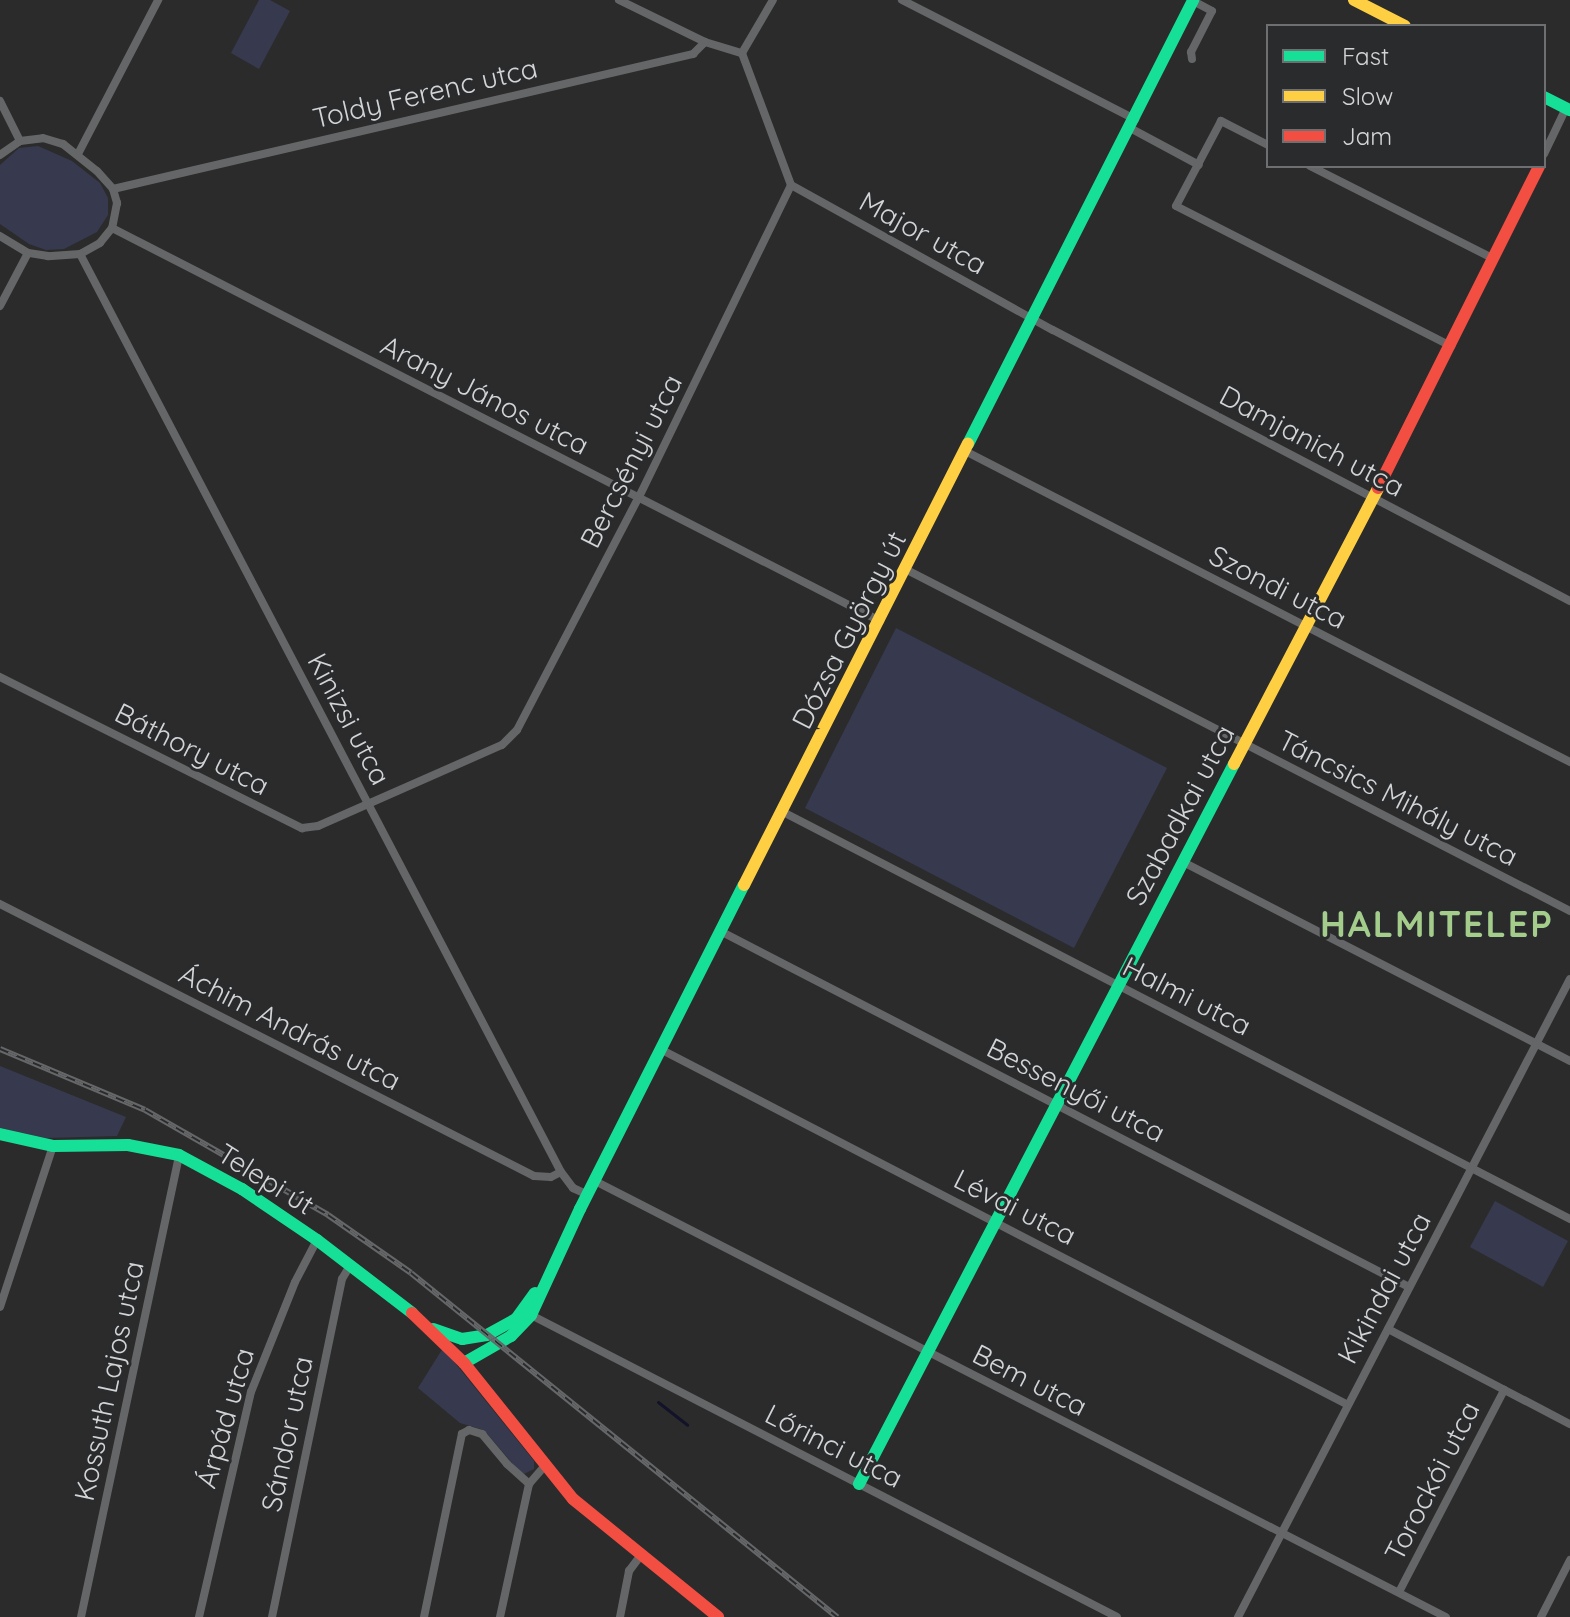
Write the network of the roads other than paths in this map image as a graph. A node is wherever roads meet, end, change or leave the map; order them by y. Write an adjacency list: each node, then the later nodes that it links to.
1 (158, 0): 18 (street)
2 (619, 0): 8 (street)
3 (773, 0): 9 (street)
4 (902, 0): 14 (street)
5 (1354, 0): 7 (main road)
6 (1193, 1): 10 (street, Dózsa György út); 14 (main road, Dózsa György út)
7 (1401, 24)
8 (705, 42): 9 (street); 24 (street, Toldy Ferenc utca)
9 (742, 53): 23 (street)
10 (1192, 59)
11 (1546, 98): 13 (main road)
12 (0, 101): 15 (street)
13 (1568, 109): 17 (street)
14 (1132, 123): 20 (street); 31 (main road, Dózsa György út)
15 (20, 141): 18 (street); 19 (street)
16 (1266, 144): 20 (street)
17 (1546, 150)
18 (78, 154): 24 (street)
19 (0, 155)
20 (1199, 165): 32 (street)
21 (1314, 168): 29 (street)
22 (1538, 168): 29 (main road, Szabadkai utca)
23 (791, 185): 31 (street, Major utca); 35 (street, Bercsényi utca)
24 (113, 189): 25 (street)
25 (112, 228): 28 (street); 35 (street, Arany János utca)
26 (0, 236): 27 (street)
27 (28, 253): 28 (street); 30 (street)
28 (80, 254): 43 (street, Kinizsi utca)
29 (1495, 259): 32 (main road, Szabadkai utca)
30 (0, 306)
31 (1034, 319): 33 (main road, Dózsa György út); 34 (street, Damjanich utca)
32 (1451, 346): 34 (main road, Szabadkai utca)
33 (967, 452): 36 (main road, Dózsa György út); 39 (street, Szondi utca)
34 (1373, 498): 37 (street, Damjanich utca); 39 (main road, Szabadkai utca)
35 (638, 499): 38 (street, Arany János utca); 43 (street, Bercsényi utca)
36 (907, 570): 38 (main road, Dózsa György út); 41 (street, Táncsics Mihály utca)
37 (1570, 601)
38 (881, 621): 44 (main road, Dózsa György út)
39 (1306, 626): 41 (main road, Szabadkai utca); 42 (street, Szondi utca)
40 (0, 677): 43 (street, Báthory utca)
41 (1245, 743): 45 (main road, Szabadkai utca); 47 (street, Táncsics Mihály utca)
42 (1570, 762)
43 (368, 804): 59 (street, Kinizsi utca)
44 (783, 812): 48 (main road, Dózsa György út); 50 (street, Halmi utca)
45 (1183, 862): 50 (main road, Szabadkai utca); 51 (street)
46 (0, 904): 59 (street, Áchim András utca)
47 (1570, 911)
48 (722, 932): 52 (main road, Dózsa György út); 54 (street, Bessenyői utca)
49 (1570, 979): 51 (street, Kikindai utca)
50 (1119, 985): 54 (main road, Szabadkai utca); 58 (street, Halmi utca)
51 (1536, 1044): 53 (street); 58 (street, Kikindai utca)
52 (662, 1050): 60 (main road, Dózsa György út); 63 (street, Lévai utca)
53 (1570, 1061)
54 (1056, 1104): 63 (main road, Szabadkai utca); 67 (street, Bessenyői utca)
55 (0, 1134): 56 (main road, Telepi út)
56 (53, 1146): 57 (main road, Telepi út); 68 (street)
57 (179, 1155): 64 (main road, Telepi út); 85 (street, Kossuth Lajos utca)
58 (1471, 1168): 62 (street, Halmi utca); 67 (street, Kikindai utca)
59 (561, 1172): 61 (street, Kinizsi utca)
60 (595, 1181): 61 (main road, Dózsa György út); 73 (street, Bem utca)
61 (588, 1195): 66 (main road, Dózsa György út)
62 (1570, 1219)
63 (996, 1222): 73 (main road, Szabadkai utca); 76 (street, Lévai utca)
64 (317, 1240): 65 (main road, Telepi út); 86 (street, Árpád utca)
65 (351, 1263): 70 (main road, Telepi út); 87 (street, Sándor utca)
66 (546, 1279): 69 (main road, Dózsa György út); 72 (main road, Dózsa György út)
67 (1409, 1287): 71 (street, Kikindai utca)
68 (0, 1307)
69 (531, 1315): 74 (main road, Dózsa György út); 80 (street, Lőrinci utca)
70 (430, 1327): 72 (main road); 74 (main road, Telepi út)
71 (1388, 1329): 75 (street); 76 (street, Kikindai utca)
72 (472, 1339): 74 (main road)
73 (928, 1352): 80 (main road, Szabadkai utca); 81 (street, Bem utca)
74 (464, 1363): 78 (main road, Telepi út)
75 (1504, 1390): 77 (street); 84 (street, Torockói utca)
76 (1348, 1405): 81 (street, Kikindai utca)
77 (1570, 1424)
78 (544, 1467): 79 (street); 82 (main road, Telepi út)
79 (529, 1484): 88 (street); 89 (street)
80 (859, 1484): 92 (street, Lőrinci utca)
81 (1280, 1534): 84 (street, Bem utca); 93 (street, Kikindai utca)
82 (641, 1555): 90 (street); 91 (main road, Telepi út)
83 (1570, 1560): 95 (street)
84 (1399, 1592): 94 (street, Bem utca)
85 (81, 1617)
86 (199, 1617)
87 (272, 1617)
88 (424, 1617)
89 (500, 1617)
90 (620, 1617)
91 (718, 1617)
92 (1116, 1617)
93 (1238, 1617)
94 (1446, 1617)
95 (1541, 1617)

